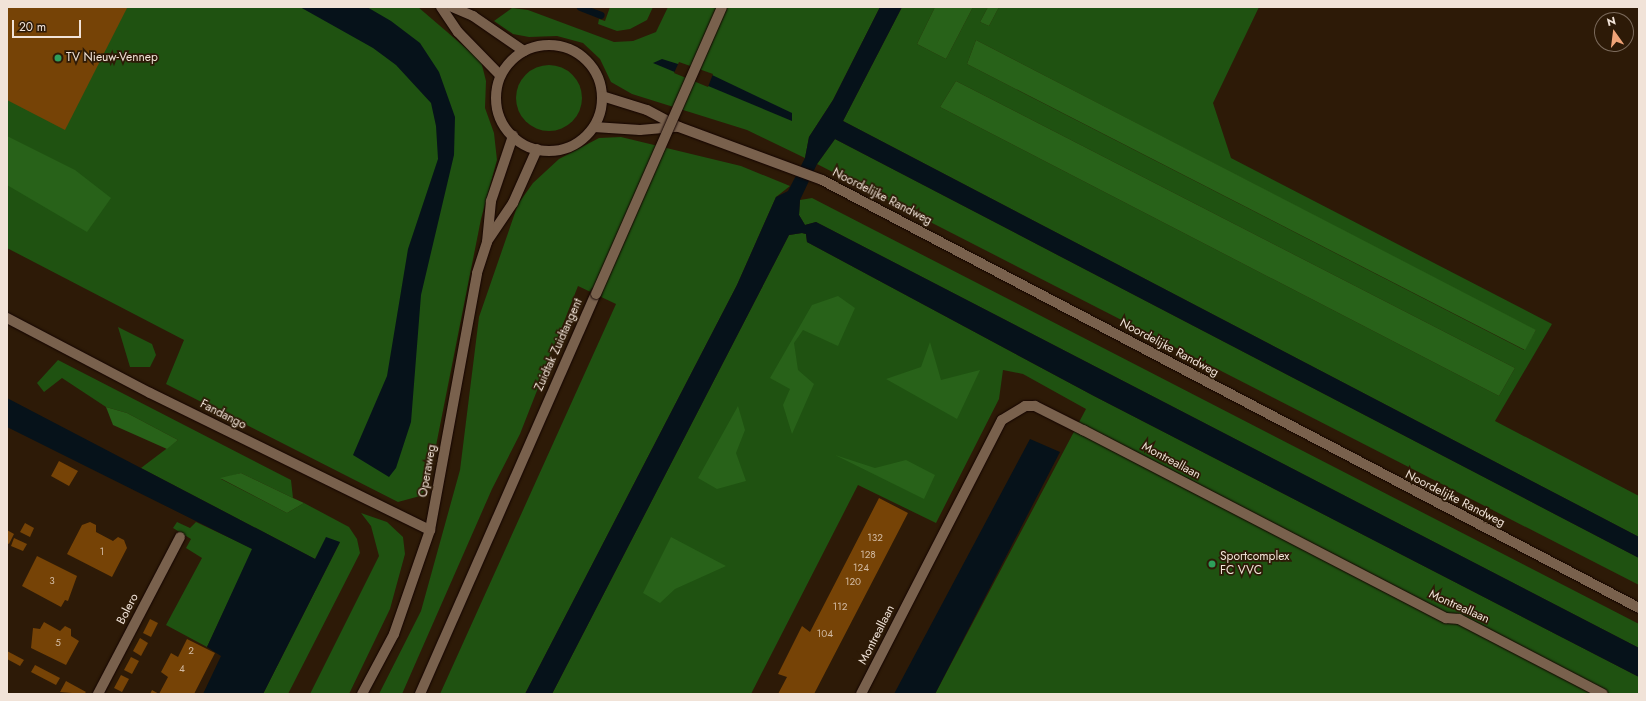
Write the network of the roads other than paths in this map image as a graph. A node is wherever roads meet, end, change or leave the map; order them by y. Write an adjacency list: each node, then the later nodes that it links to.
1 (441, 7): 5 (main road)
2 (452, 7): 4 (main road)
3 (722, 7): 18 (main road, Zuidtak Zuidtangent, bridge)
4 (524, 50): 5 (main road); 6 (main road)
5 (500, 75): 9 (main road)
6 (602, 96): 7 (main road); 8 (main road, Noordelijke Randweg)
7 (594, 127): 8 (main road, Noordelijke Randweg); 10 (main road)
8 (679, 127): 15 (main road, Noordelijke Randweg)
9 (513, 136): 10 (main road); 11 (main road, Operaweg)
10 (537, 149): 11 (main road, Operaweg)
11 (487, 242): 13 (main road, Operaweg)
12 (7, 318): 13 (main road, Fandango)
13 (430, 530): 17 (main road, Operaweg)
14 (180, 537): 16 (main road, Bolero)
15 (1639, 608)
16 (98, 694)
17 (362, 694)
18 (420, 694)
19 (861, 694): 20 (main road, Montreallaan)
20 (1603, 694)

